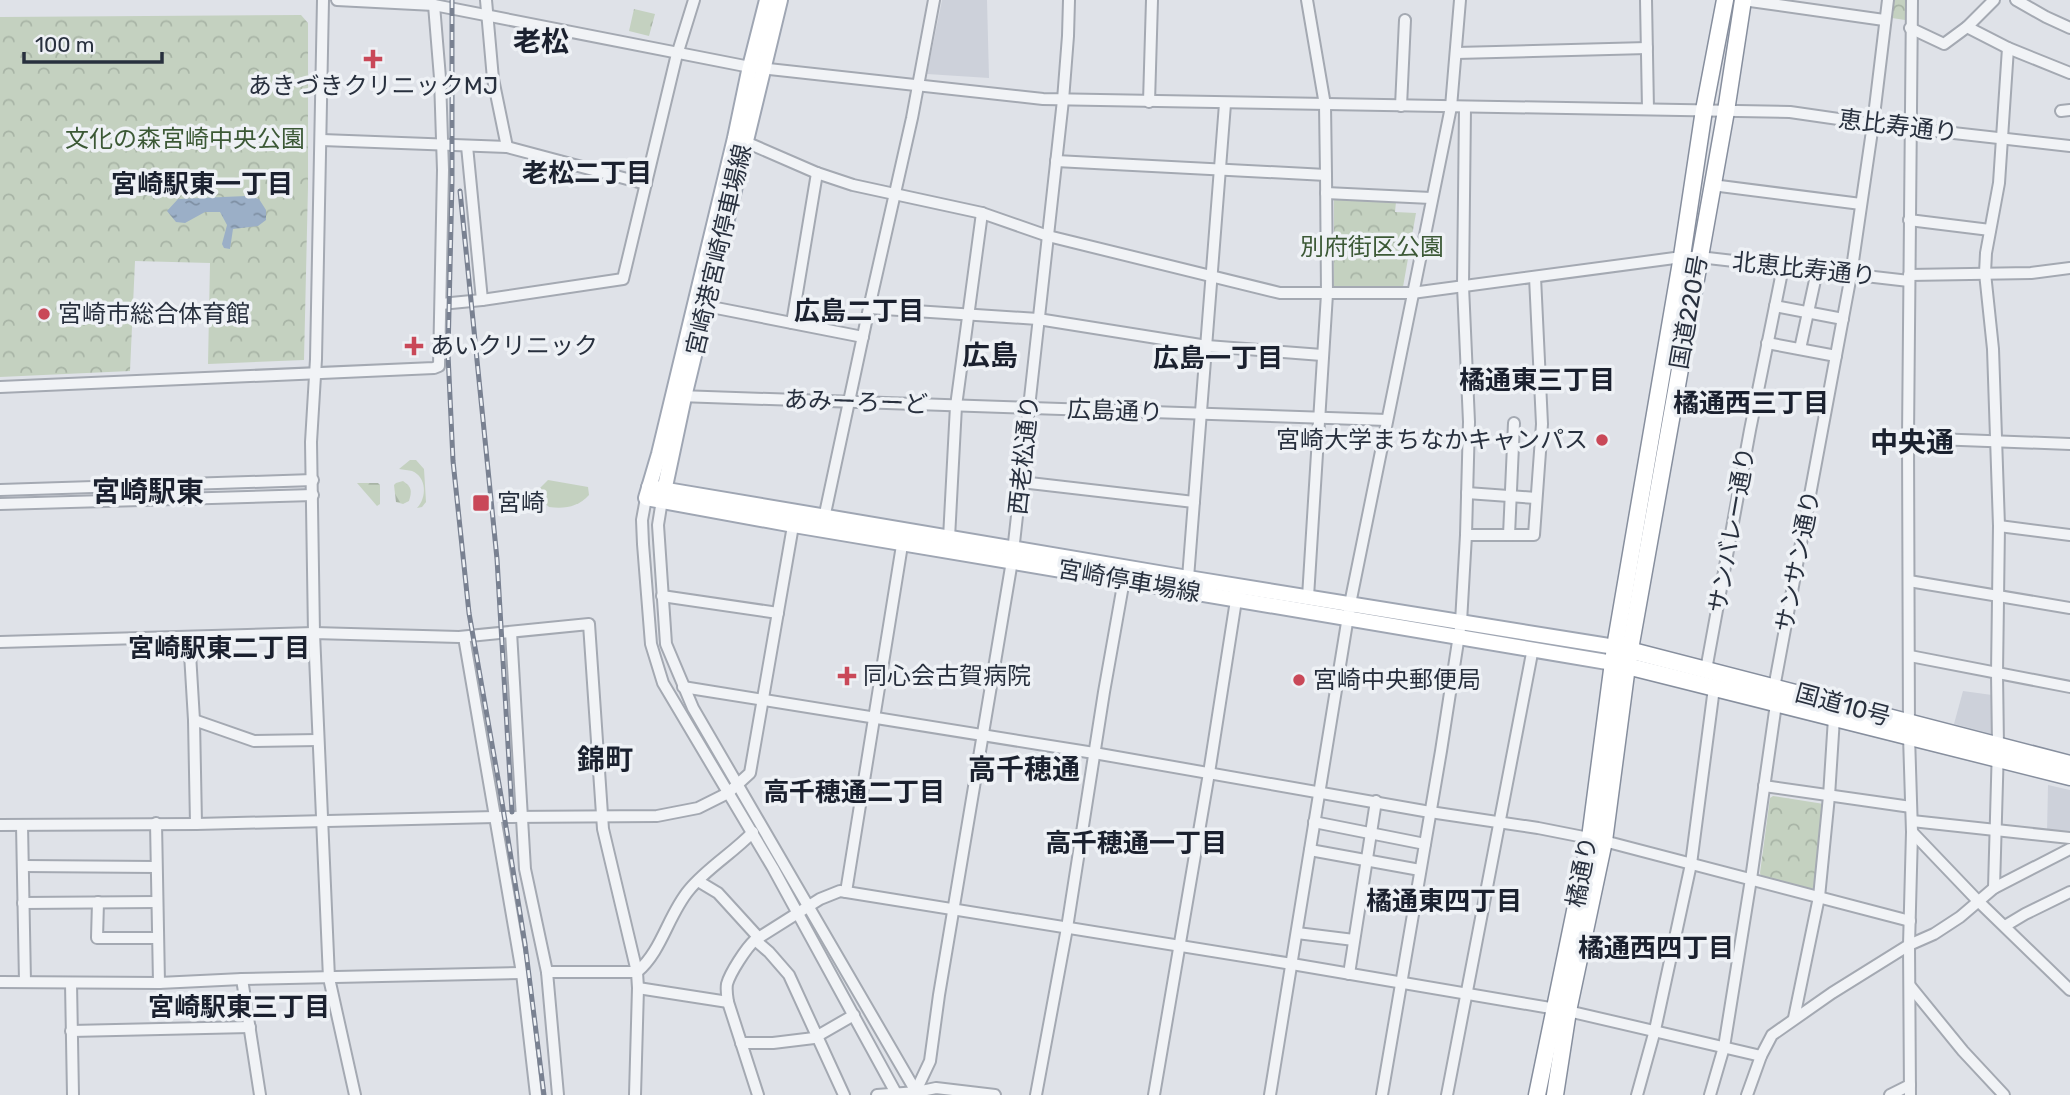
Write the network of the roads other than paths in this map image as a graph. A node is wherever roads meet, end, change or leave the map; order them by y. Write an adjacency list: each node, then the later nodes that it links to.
1 (323, 0): 47 (street)
2 (337, 0): 20 (street, 恵比寿通り)
3 (486, 0): 21 (street)
4 (694, 0): 30 (street)
5 (767, 0): 31 (main road, 宮崎港宮崎停車場線)
6 (780, 0): 31 (main road, 宮崎港宮崎停車場線)
7 (934, 0): 33 (street)
8 (1069, 0): 34 (street, 西老松通り)
9 (1152, 0): 35 (street)
10 (1307, 0): 37 (street)
11 (1460, 0): 29 (street)
12 (1646, 0): 27 (street)
13 (1725, 0): 42 (highway, 国道220号)
14 (1743, 0): 19 (street); 43 (highway, 国道220号)
15 (1888, 0): 23 (street, サンサン通り)
16 (1912, 0): 25 (street)
17 (1994, 0): 24 (street)
18 (2016, 0): 26 (street)
19 (1776, 2): 23 (street)
20 (434, 5): 21 (street, 恵比寿通り); 49 (street)
21 (487, 14): 30 (street, 恵比寿通り); 52 (street)
22 (1405, 20): 38 (street)
23 (1884, 20): 44 (street, サンサン通り)
24 (1967, 27): 25 (street); 28 (street)
25 (1910, 28): 45 (street)
26 (2070, 28)
27 (1647, 48): 29 (street); 41 (street)
28 (2008, 48): 32 (street); 46 (street)
29 (1456, 53): 39 (street)
30 (677, 54): 31 (street, 恵比寿通り); 57 (street)
31 (756, 68): 33 (street, 恵比寿通り); 48 (main road, 宮崎港宮崎停車場線)
32 (2070, 73)
33 (918, 85): 34 (street, 恵比寿通り); 60 (street)
34 (1063, 100): 35 (street, 恵比寿通り); 53 (street, 西老松通り)
35 (1149, 102): 36 (street, 恵比寿通り)
36 (1225, 104): 37 (street, 恵比寿通り); 54 (street)
37 (1325, 105): 38 (street, 恵比寿通り); 56 (street)
38 (1401, 106): 39 (street, 恵比寿通り)
39 (1451, 107): 40 (street, 恵比寿通り); 61 (street)
40 (1465, 108): 41 (street, 恵比寿通り); 76 (street)
41 (1648, 109): 42 (street, 恵比寿通り)
42 (1704, 110): 43 (street, 恵比寿通り); 67 (highway, 国道220号)
43 (1726, 111): 44 (street, 恵比寿通り); 58 (highway, 国道220号)
44 (1872, 124): 45 (street, 恵比寿通り); 62 (street, サンサン通り)
45 (1909, 128): 46 (street, 恵比寿通り); 64 (street)
46 (2002, 138): 51 (street, 恵比寿通り); 65 (street)
47 (322, 140): 49 (street); 95 (street)
48 (740, 140): 55 (street, 北恵比寿通り); 81 (main road, 宮崎港宮崎停車場線)
49 (442, 145): 50 (street); 80 (street)
50 (467, 146): 52 (street); 79 (street)
51 (2070, 146)
52 (507, 147): 57 (street)
53 (1056, 161): 54 (street); 66 (street, 西老松通り)
54 (1220, 169): 56 (street); 73 (street)
55 (817, 173): 60 (street, 北恵比寿通り); 88 (street)
56 (1326, 175): 59 (street)
57 (646, 184): 79 (street)
58 (1712, 185): 62 (street); 67 (highway, 国道220号)
59 (1326, 192): 61 (street); 78 (street)
60 (895, 196): 63 (street, 北恵比寿通り); 83 (street)
61 (1431, 198): 77 (street)
62 (1861, 204): 72 (street, サンサン通り)
63 (982, 214): 66 (street, 北恵比寿通り); 85 (street)
64 (1909, 220): 65 (street); 75 (street)
65 (1990, 230): 71 (street)
66 (1048, 236): 73 (street, 北恵比寿通り); 86 (street, 西老松通り)
67 (1690, 257): 68 (street, 北恵比寿通り); 74 (street, 北恵比寿通り); 145 (highway, 国道220号)
68 (1783, 267): 70 (street, 北恵比寿通り); 82 (street, サンバレー通り)
69 (2070, 268): 71 (street, 北恵比寿通り)
70 (1816, 271): 72 (street, 北恵比寿通り); 84 (street)
71 (1985, 273): 75 (street, 北恵比寿通り); 106 (street)
72 (1851, 275): 75 (street, 北恵比寿通り); 87 (street, サンサン通り)
73 (1212, 277): 78 (street, 北恵比寿通り); 91 (street)
74 (1535, 277): 76 (street, 北恵比寿通り); 115 (street)
75 (1909, 278): 105 (street)
76 (1463, 286): 77 (street, 北恵比寿通り); 111 (street)
77 (1412, 293): 78 (street, 北恵比寿通り); 103 (street)
78 (1327, 294): 93 (street)
79 (482, 300): 80 (street)
80 (441, 304): 95 (street)
81 (700, 305): 88 (street); 97 (main road, 宮崎港宮崎停車場線)
82 (1775, 306): 84 (street); 90 (street, サンバレー通り)
83 (869, 308): 85 (street); 89 (street)
84 (1807, 312): 87 (street); 92 (street)
85 (967, 314): 86 (street); 99 (street)
86 (1038, 319): 91 (street); 100 (street, 西老松通り)
87 (1843, 319): 94 (street, サンサン通り)
88 (792, 323): 89 (street)
89 (863, 337): 98 (street)
90 (1767, 343): 92 (street); 147 (street, サンバレー通り)
91 (1207, 346): 93 (street); 101 (street)
92 (1800, 349): 94 (street)
93 (1322, 355): 102 (street)
94 (1836, 356): 152 (street, サンサン通り)
95 (316, 372): 96 (street); 108 (street)
96 (0, 387)
97 (678, 395): 98 (street, あみーろーど); 112 (main road, 宮崎港宮崎停車場線)
98 (849, 402): 99 (street, あみーろーど); 119 (street)
99 (956, 406): 100 (street, あみーろーど); 125 (street)
100 (1028, 408): 101 (street, 広島通り); 109 (street, 西老松通り)
101 (1202, 415): 102 (street, 広島通り); 116 (street)
102 (1318, 418): 103 (street, 広島通り); 133 (street)
103 (1387, 421): 135 (street)
104 (1514, 423): 114 (street)
105 (1908, 438): 106 (street); 129 (street)
106 (1996, 441): 107 (street); 120 (street)
107 (2070, 444)
108 (313, 480): 110 (street); 113 (street)
109 (1021, 482): 116 (street); 126 (street, 西老松通り)
110 (0, 490)
111 (1467, 493): 114 (street); 121 (street)
112 (655, 494): 118 (main road, 宮崎停車場線); 131 (street); 168 (street)
113 (313, 495): 117 (street); 139 (street)
114 (1511, 496): 115 (street); 122 (street)
115 (1536, 498): 122 (street)
116 (1194, 502): 128 (street)
117 (0, 504)
118 (794, 518): 119 (main road, 宮崎停車場線); 136 (street)
119 (823, 523): 124 (main road, 宮崎停車場線)
120 (1999, 526): 123 (street); 132 (street)
121 (1466, 535): 122 (street); 137 (street)
122 (1508, 535)
123 (2070, 536)
124 (904, 537): 125 (main road, 宮崎停車場線); 154 (street)
125 (945, 544): 126 (main road, 宮崎停車場線)
126 (1013, 555): 127 (main road, 宮崎停車場線); 158 (street, 西老松通り)
127 (1125, 574): 128 (main road, 宮崎停車場線); 130 (main road, 宮崎停車場線); 160 (street)
128 (1188, 578): 130 (main road, 宮崎停車場線)
129 (1909, 581): 132 (street); 146 (street)
130 (1237, 592): 133 (main road, 宮崎停車場線); 135 (main road, 宮崎停車場線); 163 (street)
131 (662, 596): 136 (street); 149 (street)
132 (1999, 596): 134 (street); 148 (street)
133 (1308, 597): 135 (main road, 宮崎停車場線)
134 (2070, 608)
135 (1349, 611): 137 (main road, 宮崎停車場線); 142 (main road, 宮崎停車場線); 167 (street)
136 (778, 612): 153 (street)
137 (1461, 622): 142 (street); 145 (main road, 宮崎停車場線)
138 (511, 632): 141 (street); 174 (street); 175 (street)
139 (314, 633): 140 (street); 141 (street); 159 (street)
140 (188, 637): 143 (street); 156 (street)
141 (464, 637): 173 (street)
142 (1460, 637): 144 (main road, 宮崎停車場線); 172 (street)
143 (0, 642)
144 (1533, 649): 145 (main road, 宮崎停車場線); 179 (street)
145 (1621, 656): 147 (highway, 国道10号); 151 (highway, 国道10号); 188 (highway, 橘通り)
146 (1910, 656): 148 (street); 157 (street)
147 (1706, 670): 152 (highway, 国道10号)
148 (1997, 673): 150 (street); 161 (street)
149 (683, 687): 153 (street); 165 (street)
150 (2070, 687)
151 (1714, 688): 152 (highway, 国道10号); 193 (street)
152 (1775, 696): 155 (highway, 国道10号); 157 (highway, 国道10号); 166 (street, サンサン通り)
153 (762, 699): 154 (street); 165 (street)
154 (874, 718): 158 (street); 200 (street)
155 (1834, 718): 157 (highway, 国道10号); 169 (street)
156 (194, 720): 159 (street); 180 (street)
157 (1910, 729): 161 (highway, 国道10号); 171 (street)
158 (983, 736): 160 (street); 208 (street, 西老松通り)
159 (318, 740): 176 (street)
160 (1094, 753): 163 (street); 211 (street)
161 (1998, 753): 162 (highway, 国道10号); 164 (highway, 国道10号); 184 (street)
162 (2070, 764)
163 (1209, 773): 167 (street); 216 (street)
164 (2070, 777)
165 (738, 783): 168 (street); 207 (street)
166 (1765, 786): 169 (street); 197 (street, サンサン通り)
167 (1319, 792): 170 (street); 177 (street)
168 (728, 793): 175 (street); 185 (street)
169 (1829, 796): 171 (street); 202 (street)
170 (1376, 802): 172 (street); 186 (street)
171 (1911, 807): 183 (street)
172 (1430, 812): 179 (street); 189 (street)
173 (495, 817): 174 (street); 176 (street); 221 (street)
174 (521, 817): 175 (street); 219 (street)
175 (602, 817): 220 (street)
176 (321, 820): 180 (street); 223 (street)
177 (1314, 822): 186 (street); 191 (street)
178 (156, 823): 180 (street); 182 (street); 195 (street)
179 (1499, 823): 188 (street); 233 (street)
180 (197, 824)
181 (0, 825): 182 (street)
182 (22, 825): 194 (street)
183 (1912, 826): 184 (street); 203 (street); 209 (street)
184 (1996, 830): 187 (street); 199 (street)
185 (753, 832): 198 (street); 207 (street)
186 (1371, 834): 189 (street); 192 (street)
187 (2070, 838)
188 (1597, 839): 193 (street); 235 (highway, 橘通り)
189 (1425, 844): 196 (street)
190 (2070, 849): 199 (street)
191 (1310, 850): 192 (street); 212 (street)
192 (1366, 860): 196 (street); 215 (street)
193 (1691, 863): 197 (street); 239 (street)
194 (23, 866): 195 (street); 204 (street)
195 (156, 867): 206 (street)
196 (1420, 870): 229 (street)
197 (1751, 879): 202 (street); 243 (street, サンサン通り)
198 (698, 881): 214 (street); 220 (street)
199 (1994, 888): 203 (street)
200 (846, 892): 207 (street); 208 (street)
201 (2070, 892): 210 (street)
202 (1819, 897): 209 (street); 237 (street)
203 (1978, 901): 210 (street); 217 (street)
204 (23, 902): 205 (street); 226 (street)
205 (98, 902): 206 (street); 213 (street)
206 (157, 902): 213 (street)
207 (803, 910): 214 (street); 236 (street); 247 (street)
208 (954, 910): 211 (street); 247 (street, 西老松通り)
209 (1910, 921): 217 (street)
210 (2005, 926): 232 (street)
211 (1067, 928): 216 (street); 258 (street)
212 (1297, 933): 215 (street); 218 (street)
213 (158, 939): 228 (street)
214 (757, 939): 234 (street); 241 (street)
215 (1354, 940): 222 (street)
216 (1179, 946): 218 (street); 259 (street)
217 (1909, 946): 230 (street); 237 (street)
218 (1292, 964): 222 (street); 260 (street)
219 (547, 972): 220 (street); 252 (street)
220 (637, 972): 231 (street)
221 (522, 973): 223 (street); 251 (street)
222 (1349, 974): 229 (street)
223 (329, 978): 224 (street); 250 (street)
224 (242, 979): 228 (street); 238 (street)
225 (0, 982): 226 (street)
226 (25, 982): 227 (street)
227 (71, 983): 228 (street); 240 (street)
228 (159, 983)
229 (1400, 983): 233 (street); 261 (street)
230 (1909, 985): 245 (street); 269 (street)
231 (638, 988): 234 (street); 253 (street)
232 (2070, 990)
233 (1466, 994): 235 (street); 262 (street)
234 (727, 1002): 242 (street)
235 (1561, 1010): 239 (street); 263 (highway, 橘通り); 264 (highway, 橘通り)
236 (854, 1015): 241 (street); 246 (street)
237 (1794, 1018): 244 (street)
238 (250, 1027): 240 (street); 249 (street)
239 (1655, 1030): 243 (street); 265 (street)
240 (71, 1031): 248 (street)
241 (818, 1036): 242 (street); 255 (street)
242 (741, 1043): 254 (street)
243 (1724, 1047): 244 (street); 266 (street, サンサン通り)
244 (1761, 1056): 267 (street)
245 (1910, 1090): 268 (street)
246 (896, 1094): 247 (street); 256 (street)
247 (916, 1094): 257 (street)
248 (72, 1095)
249 (260, 1095)
250 (355, 1095)
251 (536, 1095)
252 (558, 1095)
253 (635, 1095)
254 (758, 1095)
255 (844, 1095)
256 (877, 1095)
257 (995, 1095)
258 (1036, 1095)
259 (1154, 1095)
260 (1270, 1095)
261 (1381, 1095)
262 (1447, 1095)
263 (1537, 1095)
264 (1555, 1095)
265 (1637, 1095)
266 (1710, 1095)
267 (1747, 1095)
268 (1890, 1095)
269 (2004, 1095)

